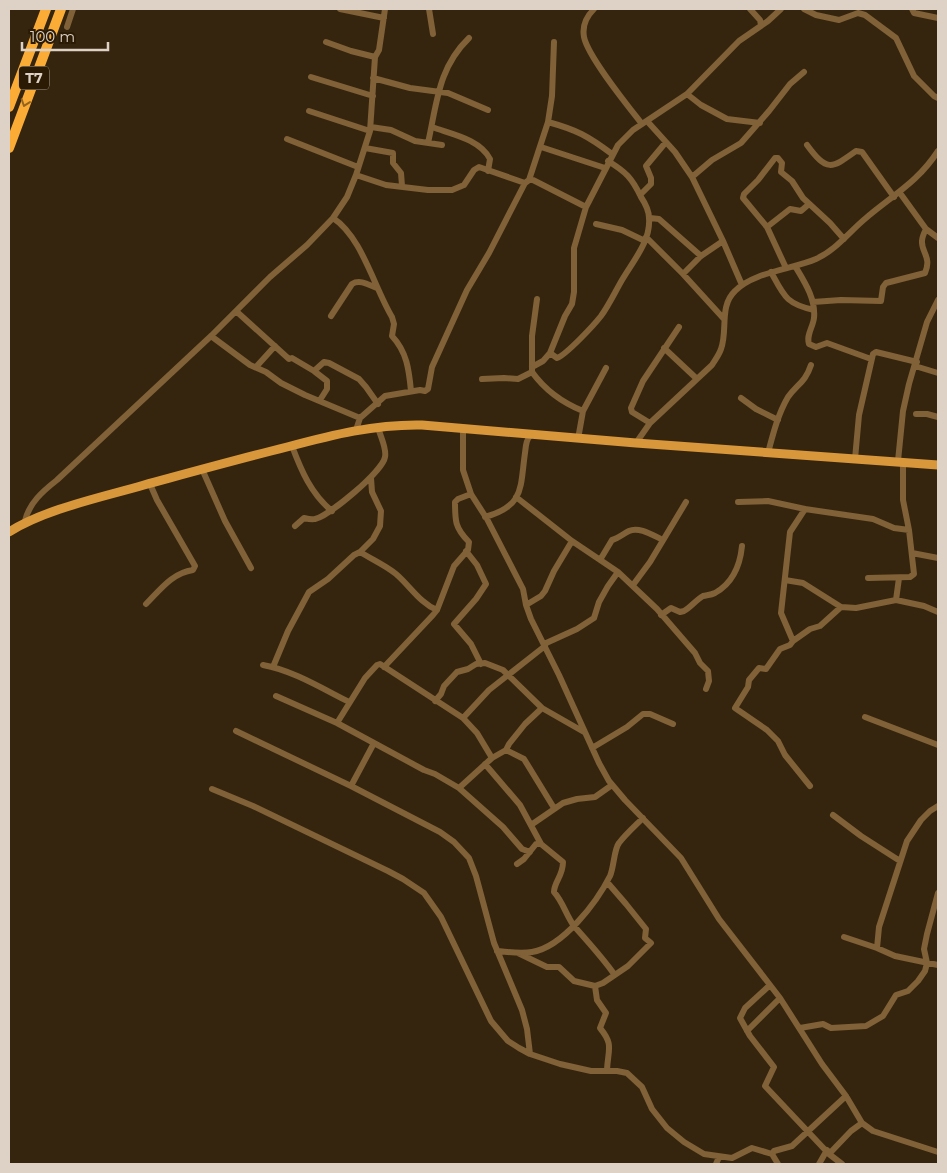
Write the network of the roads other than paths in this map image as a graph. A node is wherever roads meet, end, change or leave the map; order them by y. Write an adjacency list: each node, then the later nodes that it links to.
1 (46, 9): 28 (highway, T7)
2 (61, 9): 42 (highway, T7, one-way to 42)
3 (73, 9): 15 (street)
4 (340, 9): 12 (street)
5 (385, 9): 12 (street)
6 (429, 9): 16 (street)
7 (594, 9): 32 (street)
8 (750, 9): 14 (street)
9 (781, 9): 14 (street)
10 (804, 9): 27 (street)
11 (912, 9): 13 (street)
12 (384, 18): 20 (street)
13 (938, 18)
14 (761, 25): 25 (street)
15 (67, 27)
16 (433, 34)
17 (469, 38): 24 (street)
18 (326, 42): 20 (street)
19 (554, 42): 31 (street)
20 (375, 57): 23 (street)
21 (804, 72): 33 (street)
22 (311, 77): 26 (street)
23 (374, 78): 24 (street); 26 (street)
24 (439, 92): 29 (street); 34 (street)
25 (687, 94): 32 (street); 33 (street)
26 (373, 96): 35 (street)
27 (938, 98)
28 (9, 108)
29 (488, 110)
30 (309, 111): 35 (street)
31 (548, 122): 41 (street); 45 (street)
32 (645, 123): 37 (street); 45 (street)
33 (760, 123): 50 (street)
34 (432, 127): 38 (street); 48 (street)
35 (370, 129): 38 (street); 43 (street)
36 (287, 139): 47 (street)
37 (666, 142): 50 (street); 53 (street)
38 (428, 143): 39 (street)
39 (442, 145)
40 (807, 145): 54 (street)
41 (541, 147): 46 (street); 51 (street)
42 (9, 148)
43 (365, 148): 47 (street); 52 (street)
44 (938, 151): 54 (street)
45 (612, 154): 46 (street)
46 (607, 164): 53 (street); 56 (street)
47 (358, 167): 49 (street)
48 (488, 171): 51 (street); 52 (street)
49 (356, 175): 52 (street); 57 (street)
50 (692, 177): 65 (street)
51 (527, 181): 56 (street); 95 (street)
52 (402, 186)
53 (640, 195): 58 (street)
54 (897, 195): 61 (street); 64 (street)
55 (809, 204): 60 (street); 60 (street); 64 (street)
56 (586, 207): 84 (street)
57 (334, 218): 72 (street); 77 (street)
58 (650, 218): 63 (street); 66 (street)
59 (596, 224): 63 (street)
60 (767, 228): 68 (street)
61 (926, 229): 62 (street); 75 (street)
62 (938, 238)
63 (645, 239): 70 (street); 84 (street)
64 (844, 240): 67 (street)
65 (723, 241): 66 (street); 71 (street)
66 (701, 256): 70 (street)
67 (795, 266): 68 (street); 75 (street)
68 (786, 268): 69 (street)
69 (771, 272): 71 (street); 76 (street)
70 (683, 274): 79 (street)
71 (742, 285): 79 (street)
72 (377, 288): 78 (street); 95 (street)
73 (537, 299): 90 (street)
74 (938, 300): 86 (street)
75 (813, 302): 76 (street)
76 (814, 310): 85 (street)
77 (236, 311): 81 (street); 82 (street)
78 (331, 316)
79 (724, 319): 94 (street)
80 (679, 327): 83 (street)
81 (211, 336): 88 (street); 126 (street)
82 (275, 346): 88 (street); 91 (street)
83 (664, 348): 94 (street); 104 (street)
84 (550, 353): 90 (street)
85 (871, 359): 86 (street); 113 (street)
86 (916, 364): 92 (street); 114 (street)
87 (810, 366): 103 (street)
88 (256, 368): 97 (street)
89 (606, 368): 99 (street)
90 (532, 370): 93 (street); 99 (street)
91 (314, 371): 97 (street); 98 (street)
92 (938, 373)
93 (482, 379)
94 (698, 379): 104 (street)
95 (411, 391): 98 (street)
96 (740, 398): 103 (street)
97 (320, 400): 102 (street)
98 (378, 404): 102 (street)
99 (583, 411): 109 (street)
100 (916, 414): 101 (street)
101 (938, 417)
102 (360, 418): 107 (street)
103 (778, 420): 112 (street)
104 (650, 423): 110 (street)
105 (378, 427): 106 (main road); 107 (main road); 117 (street)
106 (463, 429): 108 (main road); 119 (street)
107 (356, 430): 111 (main road)
108 (531, 435): 109 (main road); 120 (street)
109 (578, 438): 110 (main road)
110 (636, 443): 112 (main road)
111 (292, 446): 116 (main road); 124 (street)
112 (768, 453): 113 (main road)
113 (854, 459): 114 (main road)
114 (900, 461): 115 (main road); 128 (street)
115 (938, 465)
116 (202, 468): 118 (main road); 138 (street)
117 (371, 478): 124 (street); 134 (street)
118 (150, 484): 126 (main road); 145 (street)
119 (471, 494): 125 (street); 133 (street)
120 (516, 497): 125 (street); 131 (street)
121 (686, 502): 130 (street)
122 (738, 502): 123 (street)
123 (805, 509): 128 (street); 142 (street)
124 (332, 511): 127 (street)
125 (485, 517): 146 (street)
126 (25, 521): 129 (main road)
127 (295, 526)
128 (909, 530): 135 (street)
129 (9, 532)
130 (663, 540): 137 (street); 143 (street)
131 (572, 541): 137 (street); 146 (street)
132 (742, 546): 150 (street)
133 (466, 551): 148 (street); 153 (street)
134 (360, 552): 148 (street); 155 (street)
135 (912, 553): 136 (street); 141 (street)
136 (938, 558)
137 (600, 560): 139 (street)
138 (250, 568)
139 (618, 572): 143 (street); 152 (street)
140 (868, 578): 141 (street)
141 (899, 578): 144 (street)
142 (785, 580): 147 (street); 151 (street)
143 (633, 585): 150 (street)
144 (896, 600): 147 (street); 149 (street)
145 (146, 604)
146 (526, 606): 152 (street)
147 (841, 607): 151 (street)
148 (437, 610): 156 (street)
149 (938, 612)
150 (661, 614): 158 (street)
151 (793, 641): 177 (street)
152 (544, 645): 157 (street); 168 (street)
153 (481, 664): 157 (street); 160 (street)
154 (263, 665): 155 (street)
155 (272, 667): 161 (street)
156 (384, 667): 160 (street); 161 (street)
157 (508, 675): 162 (street); 164 (street)
158 (706, 689)
159 (276, 696): 165 (street)
160 (434, 701): 164 (street)
161 (349, 702): 165 (street)
162 (542, 708): 168 (street); 172 (street)
163 (866, 717): 170 (street)
164 (463, 718): 173 (street)
165 (336, 723): 169 (street)
166 (673, 724): 171 (street)
167 (236, 731): 176 (street)
168 (585, 732): 171 (street)
169 (374, 743): 176 (street); 178 (street)
170 (938, 745)
171 (592, 748): 175 (street)
172 (506, 750): 173 (street); 181 (street)
173 (492, 758): 174 (street)
174 (485, 764): 178 (street); 184 (street)
175 (612, 785): 181 (street); 183 (street)
176 (351, 786): 195 (street)
177 (810, 786)
178 (459, 788): 186 (street)
179 (212, 789): 205 (street)
180 (938, 806): 187 (street)
181 (554, 808): 184 (street)
182 (833, 815): 187 (street)
183 (643, 818): 189 (street); 200 (street)
184 (531, 825): 185 (street)
185 (541, 844): 186 (street); 192 (street)
186 (530, 852): 188 (street)
187 (900, 861): 194 (street)
188 (517, 864)
189 (606, 882): 192 (street); 199 (street)
190 (938, 893): 191 (street)
191 (937, 901): 197 (street)
192 (574, 926): 196 (street); 199 (street)
193 (844, 937): 194 (street)
194 (877, 948): 197 (street)
195 (497, 951): 196 (street); 205 (street)
196 (518, 954): 201 (street)
197 (927, 962): 198 (street); 203 (street)
198 (938, 965)
199 (614, 974): 201 (street)
200 (770, 985): 202 (street); 204 (street)
201 (595, 986): 206 (street)
202 (780, 998): 203 (street); 204 (street)
203 (800, 1028): 207 (street)
204 (747, 1031): 209 (street)
205 (530, 1054): 206 (street)
206 (607, 1070): 213 (street)
207 (846, 1096): 208 (street); 209 (street)
208 (862, 1123): 210 (street); 211 (street)
209 (809, 1131): 210 (street); 212 (street)
210 (828, 1152): 216 (street); 217 (street)
211 (938, 1152)
212 (772, 1154): 213 (street); 215 (street)
213 (719, 1156): 214 (street)
214 (716, 1164)
215 (778, 1164)
216 (819, 1164)
217 (842, 1164)

